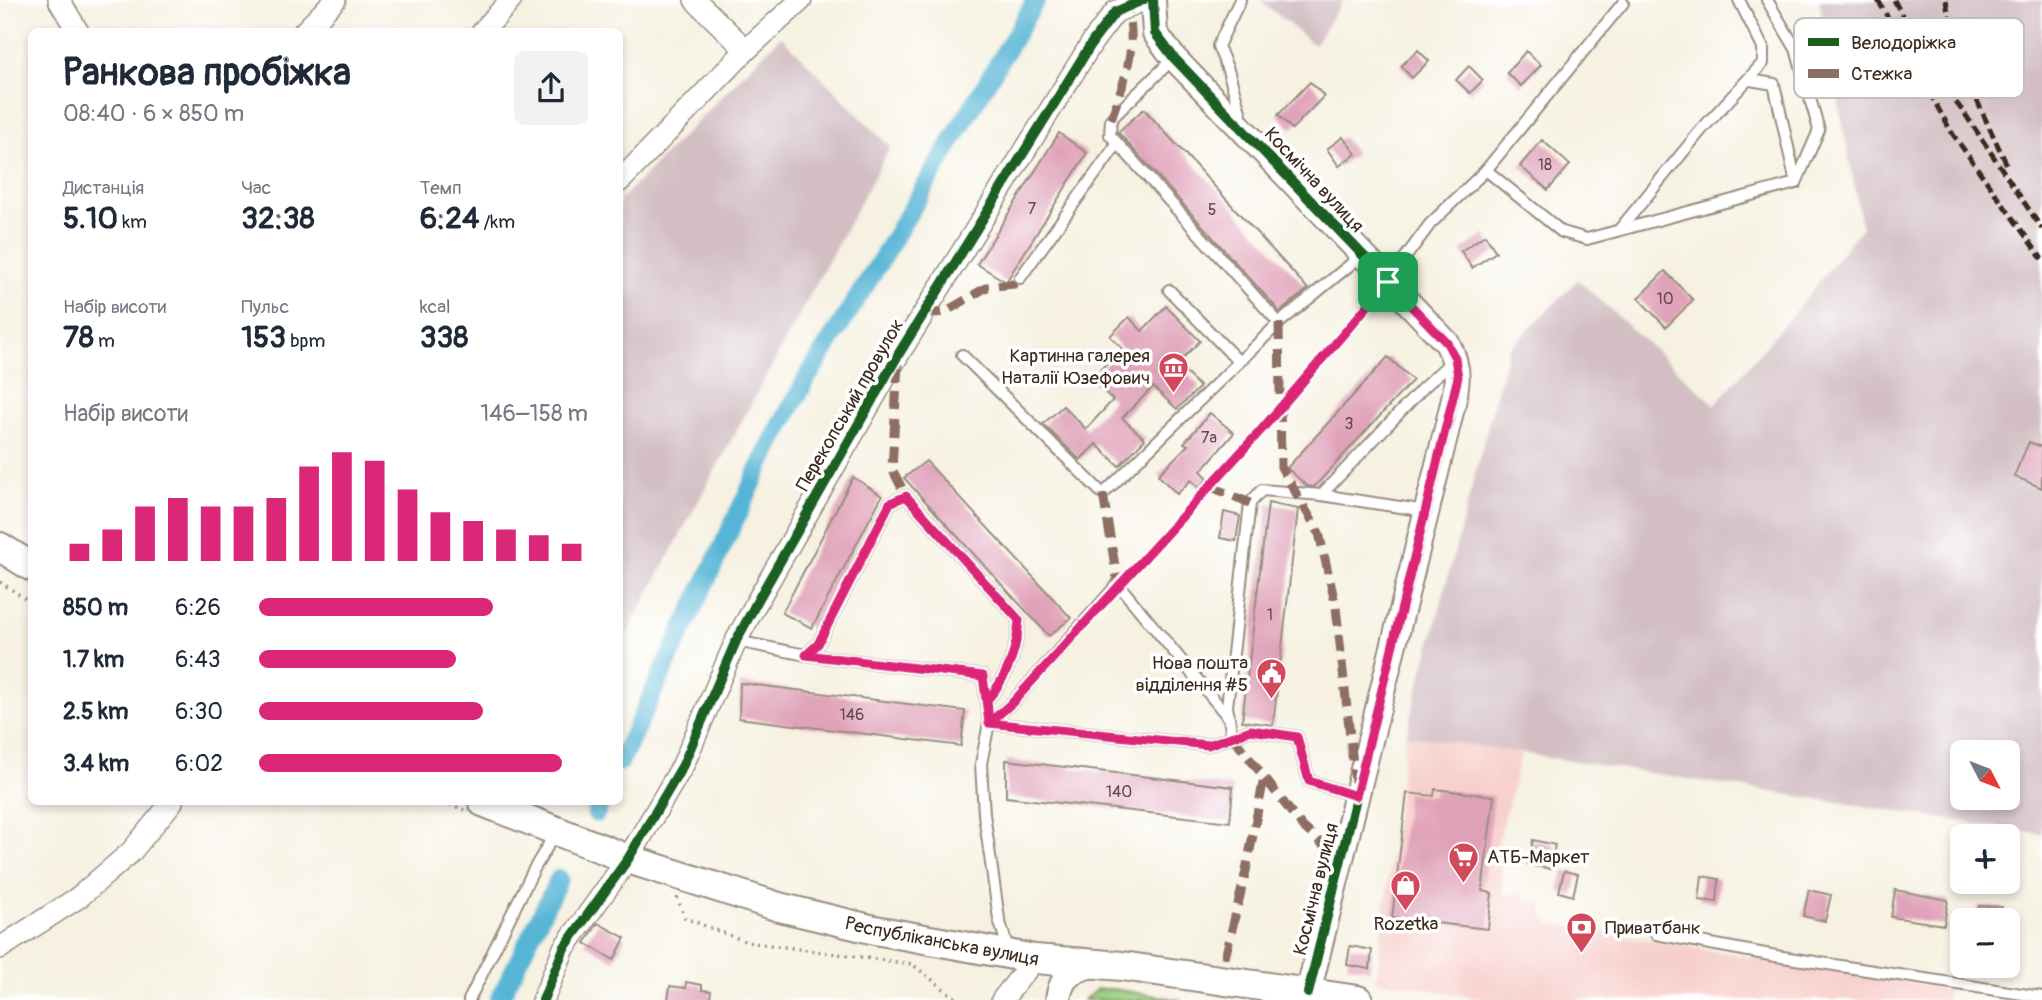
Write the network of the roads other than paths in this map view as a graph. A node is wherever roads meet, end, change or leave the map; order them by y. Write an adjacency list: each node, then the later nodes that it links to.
1 (59, 0): 12 (street)
2 (335, 0): 13 (street)
3 (695, 0): 16 (street)
4 (801, 0): 16 (street)
5 (1143, 0): 40 (street, Перекопський провулок)
6 (1153, 0): 17 (street, Космічна вулиця)
7 (1739, 0): 18 (lane)
8 (1768, 0): 15 (lane)
9 (1234, 2): 22 (lane)
10 (503, 3): 14 (street)
11 (1623, 3): 24 (lane)
12 (76, 28)
13 (308, 28)
14 (485, 28)
15 (1794, 46)
16 (746, 50): 25 (street)
17 (1174, 58): 22 (street, Космічна вулиця); 23 (lane)
18 (1763, 63): 19 (lane); 20 (lane)
19 (1750, 80): 20 (lane); 27 (lane)
20 (1774, 84): 26 (lane)
21 (1810, 98): 26 (lane)
22 (1247, 134): 28 (street, Космічна вулиця)
23 (1117, 144): 29 (lane); 32 (lane)
24 (1486, 170): 27 (lane); 30 (lane)
25 (623, 178)
26 (1796, 183): 27 (lane)
27 (1619, 230)
28 (1362, 255): 30 (street, Космічна вулиця); 32 (lane)
29 (1020, 278)
30 (1388, 282): 34 (street, Космічна вулиця)
31 (1169, 290): 35 (lane)
32 (1279, 323): 35 (lane)
33 (962, 355): 35 (lane)
34 (1455, 358): 36 (lane); 37 (street, Космічна вулиця)
35 (1239, 362)
36 (1321, 495): 37 (lane); 43 (lane)
37 (1427, 512): 46 (street, Космічна вулиця)
38 (0, 547): 39 (main road)
39 (28, 564)
40 (736, 642): 41 (lane); 50 (street, Перекопський провулок)
41 (806, 655): 42 (lane); 42 (lane)
42 (987, 700): 44 (lane)
43 (1229, 718): 44 (lane); 45 (lane)
44 (989, 723): 45 (lane); 53 (lane)
45 (1231, 736): 46 (lane)
46 (1356, 796): 55 (street, Космічна вулиця)
47 (170, 805): 52 (street)
48 (490, 805): 49 (main road, Республіканська вулиця)
49 (548, 828): 50 (main road, Республіканська вулиця); 57 (lane)
50 (628, 859): 53 (main road, Республіканська вулиця); 58 (street, Перекопський провулок)
51 (1656, 934): 56 (lane)
52 (0, 948)
53 (1023, 957): 54 (main road, Республіканська вулиця); 59 (street); 60 (street)
54 (1094, 964): 55 (main road, Республіканська вулиця); 60 (street)
55 (1308, 996): 61 (main road, Республіканська вулиця)
56 (2042, 997)
57 (469, 1000)
58 (543, 1000)
59 (1002, 1000)
60 (1056, 1000)
61 (1358, 1000)

